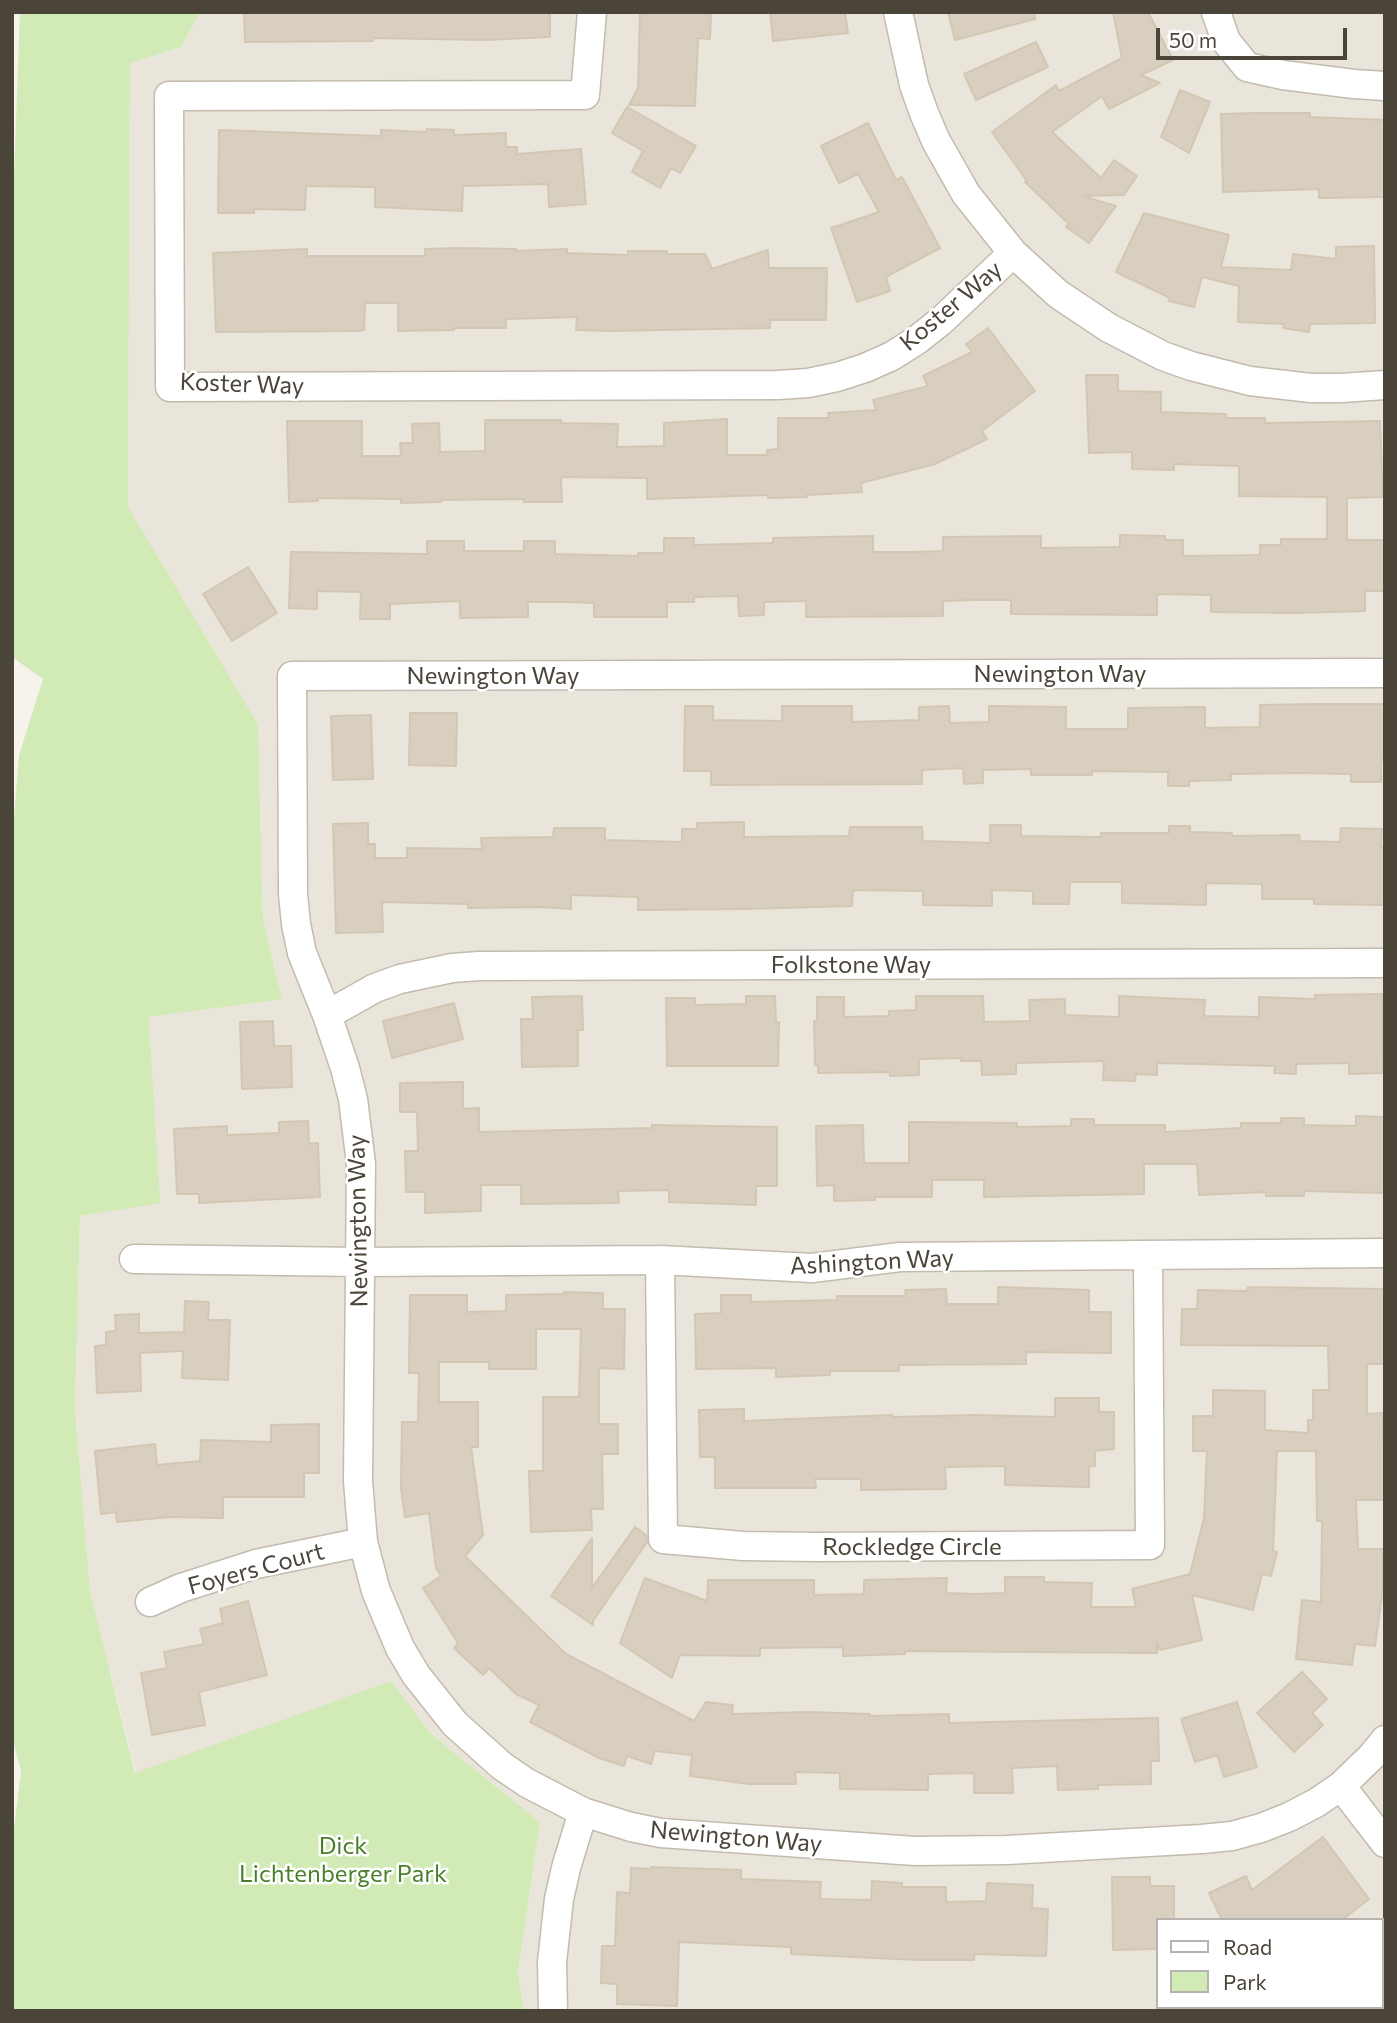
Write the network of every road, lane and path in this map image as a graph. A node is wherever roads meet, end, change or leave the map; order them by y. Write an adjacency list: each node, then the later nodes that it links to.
1 (592, 12): 5 (street, Koster Way)
2 (898, 12): 5 (street)
3 (1216, 12): 4 (street)
4 (1385, 86)
5 (1013, 253): 6 (street)
6 (1385, 384)
7 (1385, 673): 9 (street, Newington Way)
8 (1385, 963): 9 (street, Folkstone Way)
9 (327, 1015): 14 (street, Newington Way)
10 (1385, 1253): 11 (street, Ashington Way)
11 (1148, 1255): 13 (street, Ashington Way); 13 (street, Rockledge Circle)
12 (134, 1259): 14 (street, Ashington Way)
13 (660, 1260): 14 (street, Ashington Way)
14 (360, 1262): 15 (street, Newington Way)
15 (363, 1542): 16 (street, Foyers Court); 19 (street, Newington Way)
16 (150, 1601)
17 (1385, 1740): 18 (street, Newington Way)
18 (1341, 1786): 19 (street, Newington Way); 20 (street)
19 (583, 1812): 21 (street)
20 (1385, 1843)
21 (553, 2011)

